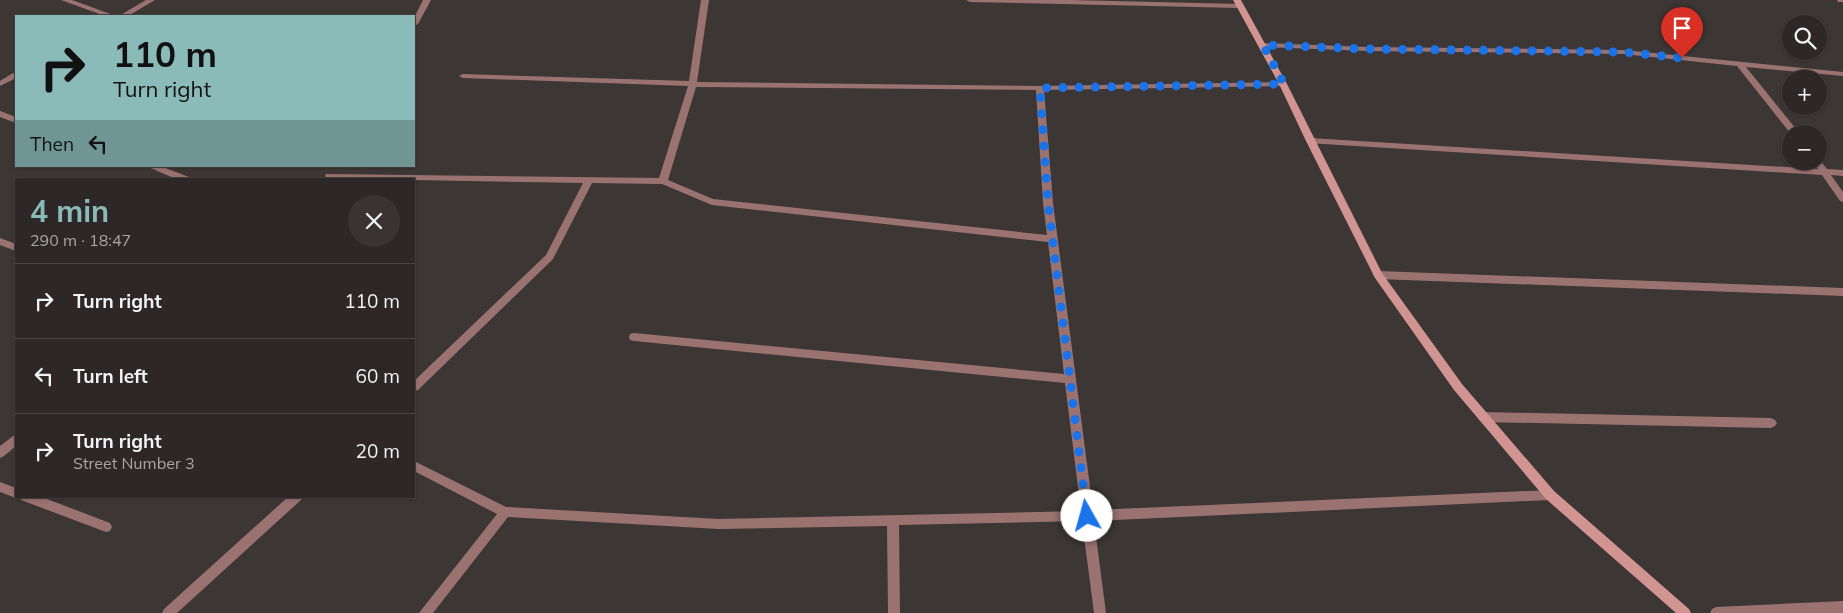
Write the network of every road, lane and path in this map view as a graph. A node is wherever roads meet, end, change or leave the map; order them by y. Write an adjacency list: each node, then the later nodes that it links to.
1 (65, 0): 7 (street)
2 (150, 0): 8 (street)
3 (426, 0): 9 (street)
4 (705, 0): 16 (street)
5 (970, 0): 6 (street)
6 (1239, 3): 10 (street)
7 (109, 15)
8 (125, 15)
9 (415, 22)
10 (1263, 45): 11 (street); 17 (street)
11 (1740, 64): 12 (street); 21 (street)
12 (1843, 74)
13 (15, 76): 15 (street)
14 (463, 76): 16 (street)
15 (0, 84)
16 (693, 84): 18 (street); 31 (street)
17 (1284, 84): 18 (street); 22 (street)
18 (1040, 88): 33 (street)
19 (0, 114): 20 (street)
20 (15, 120)
21 (1789, 125)
22 (1310, 141): 25 (street); 36 (street)
23 (155, 167): 27 (street)
24 (333, 167): 28 (street)
25 (1826, 172): 26 (street); 32 (street)
26 (1843, 173)
27 (183, 178)
28 (327, 178)
29 (415, 179): 30 (street)
30 (588, 182): 31 (street); 40 (street)
31 (664, 182): 33 (street)
32 (1843, 199)
33 (1053, 239): 39 (street)
34 (0, 241): 35 (street)
35 (15, 248)
36 (1378, 275): 37 (street); 41 (street)
37 (1843, 292)
38 (634, 337): 39 (street)
39 (1071, 379): 52 (street)
40 (415, 386)
41 (1483, 417): 42 (street); 48 (street)
42 (1771, 423)
43 (15, 440): 44 (street)
44 (0, 453)
45 (415, 467): 51 (street)
46 (0, 486): 47 (street)
47 (15, 493)
48 (1550, 495): 52 (street); 60 (street)
49 (31, 498): 54 (street)
50 (294, 498): 56 (street)
51 (505, 512): 53 (street); 57 (street)
52 (1087, 516): 53 (street); 59 (street)
53 (893, 521): 58 (street)
54 (106, 527)
55 (1843, 607): 61 (street)
56 (168, 613)
57 (425, 613)
58 (894, 613)
59 (1100, 613)
60 (1685, 613)
61 (1716, 613)

